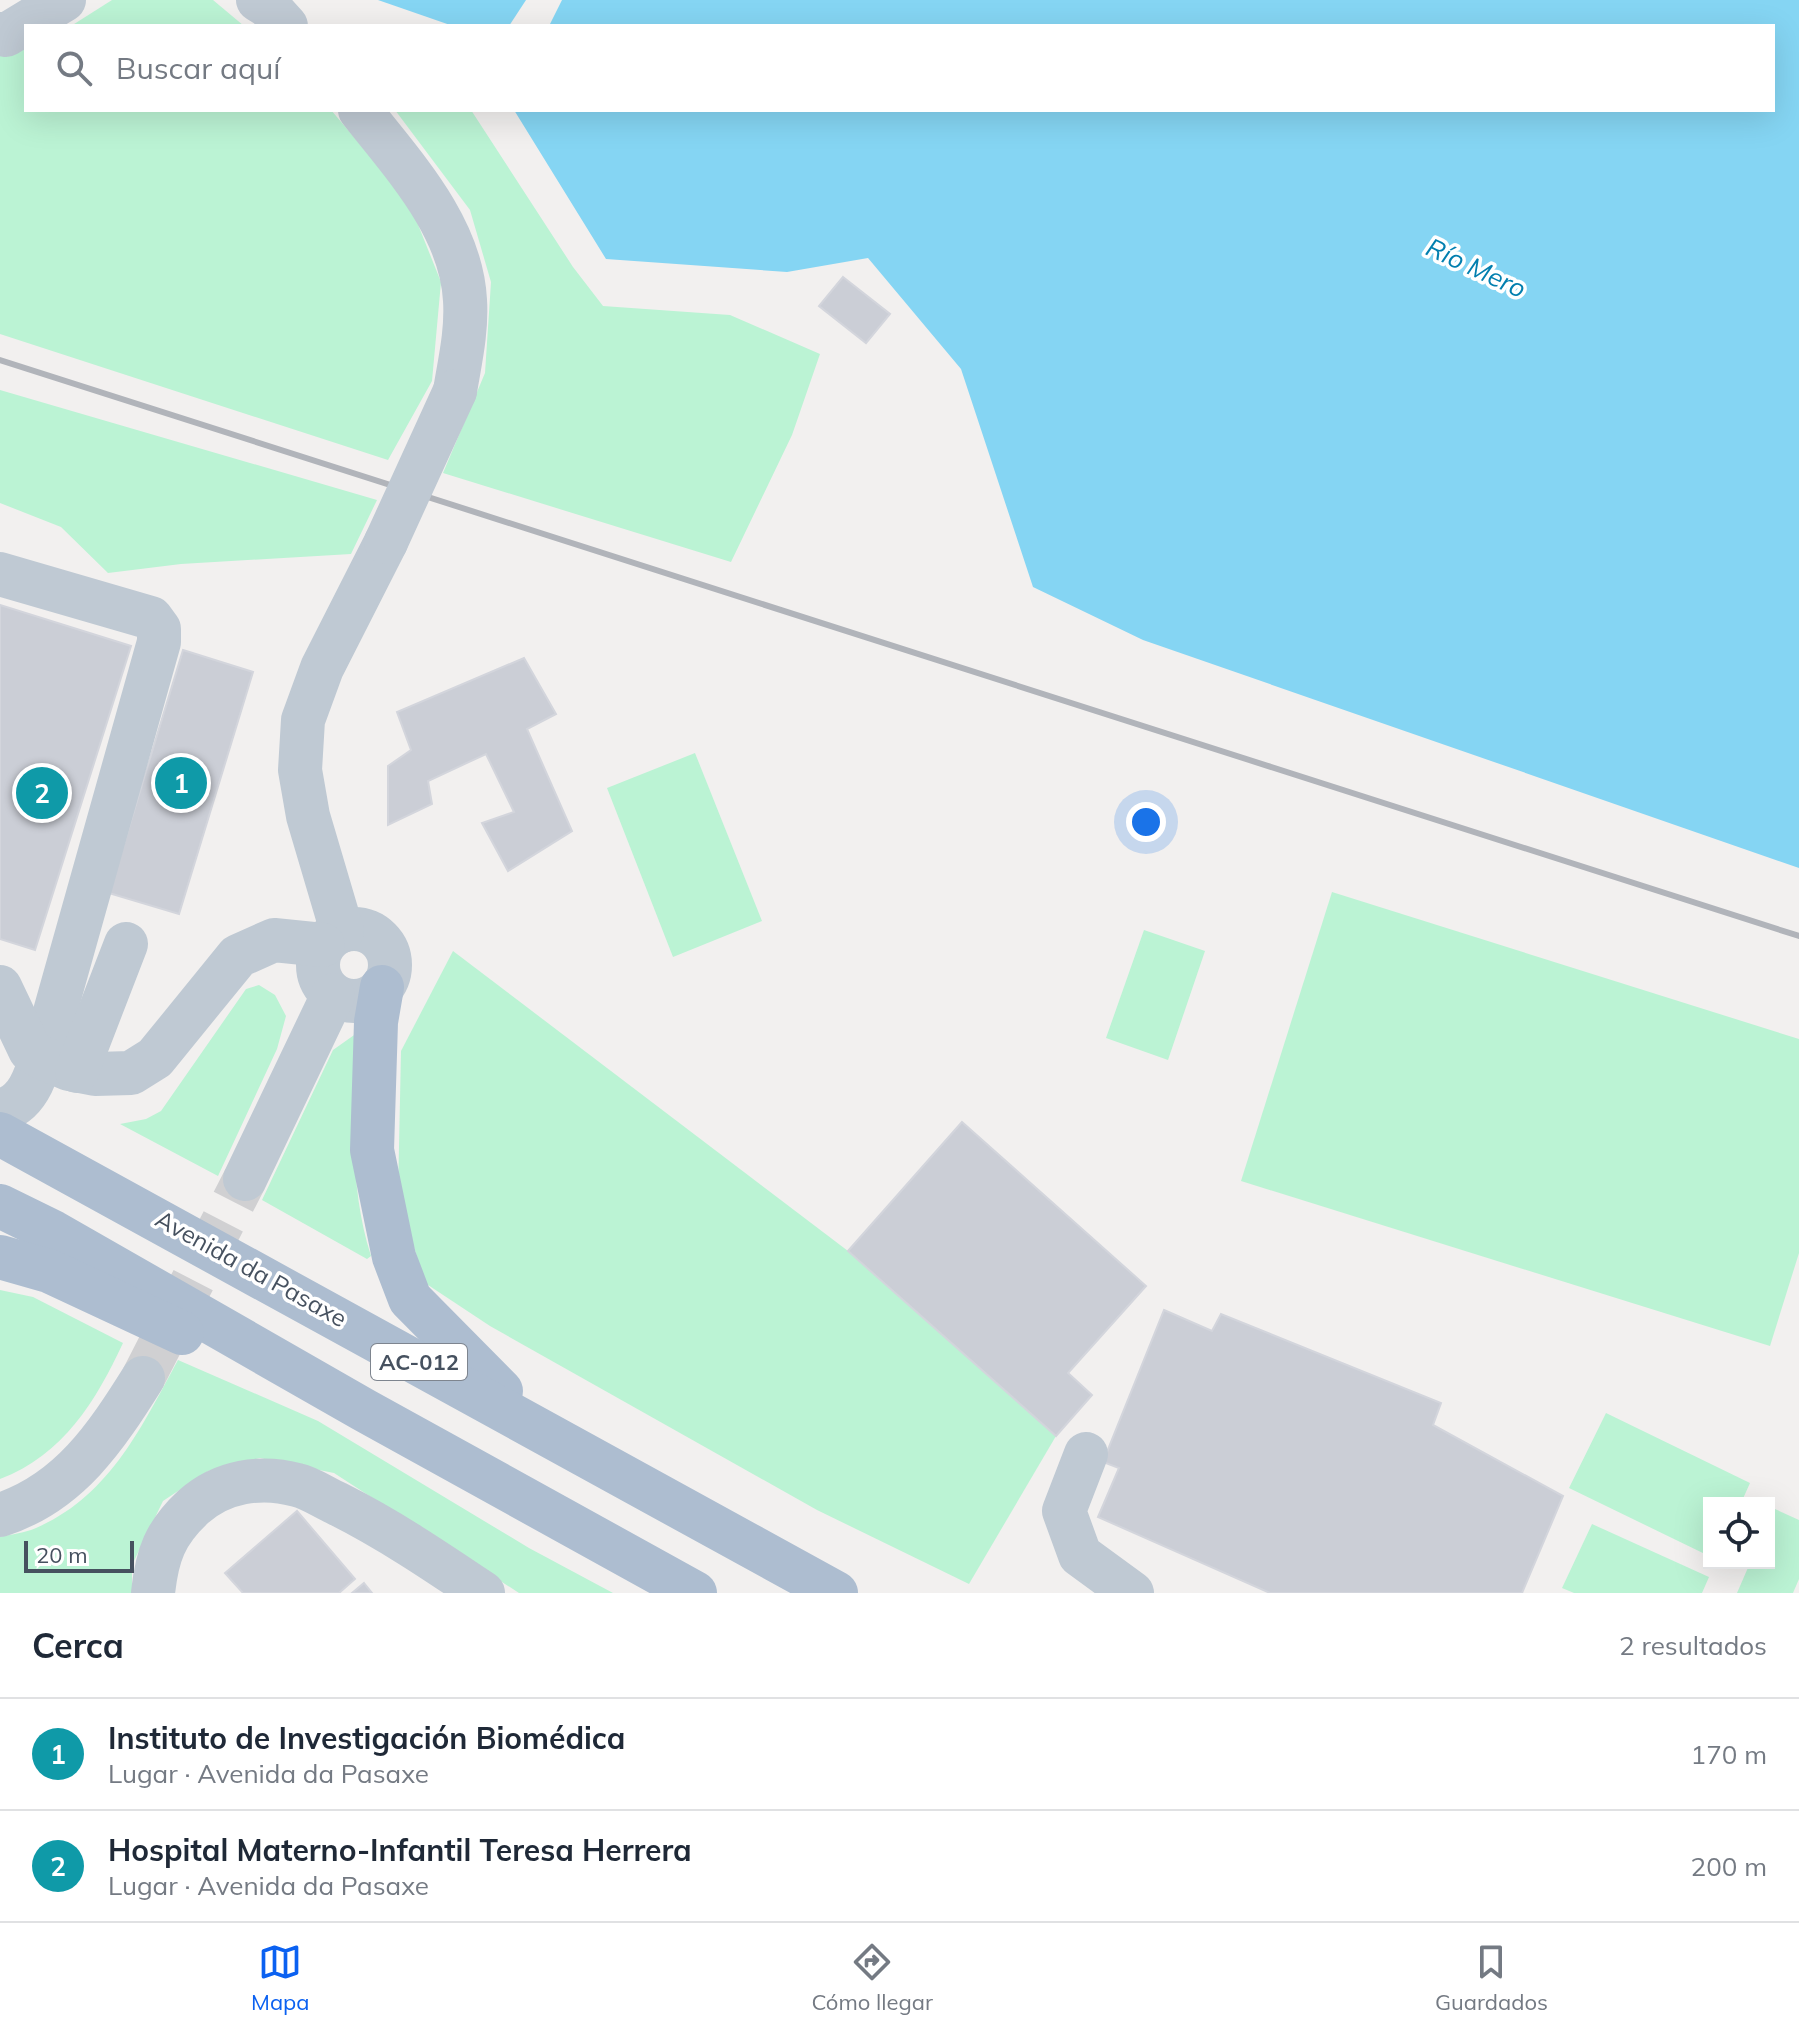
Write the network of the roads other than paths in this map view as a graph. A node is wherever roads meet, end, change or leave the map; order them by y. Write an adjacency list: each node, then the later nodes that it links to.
1 (64, 0): 3 (street)
2 (258, 0): 5 (street)
3 (24, 24)
4 (24, 24): 6 (street)
5 (284, 24)
6 (0, 34)
7 (362, 112): 9 (street, bridge)
8 (0, 574): 14 (street)
9 (332, 938): 12 (street); 13 (street); 14 (street)
10 (126, 944): 14 (street)
11 (0, 987): 14 (street)
12 (382, 987): 13 (street); 22 (main road)
13 (333, 995): 17 (street)
14 (59, 1064): 15 (street)
15 (0, 1111)
16 (0, 1134): 22 (main road, Avenida da Pasaxe / AC-012)
17 (245, 1179)
18 (0, 1206): 21 (main road, AC-012)
19 (0, 1257): 21 (main road)
20 (143, 1378): 24 (street)
21 (364, 1410): 27 (main road, AC-012)
22 (533, 1424): 28 (main road, Avenida da Pasaxe / AC-012)
23 (1086, 1454): 29 (street)
24 (0, 1515)
25 (153, 1593): 26 (street)
26 (483, 1593)
27 (695, 1593)
28 (836, 1593)
29 (1132, 1593)

